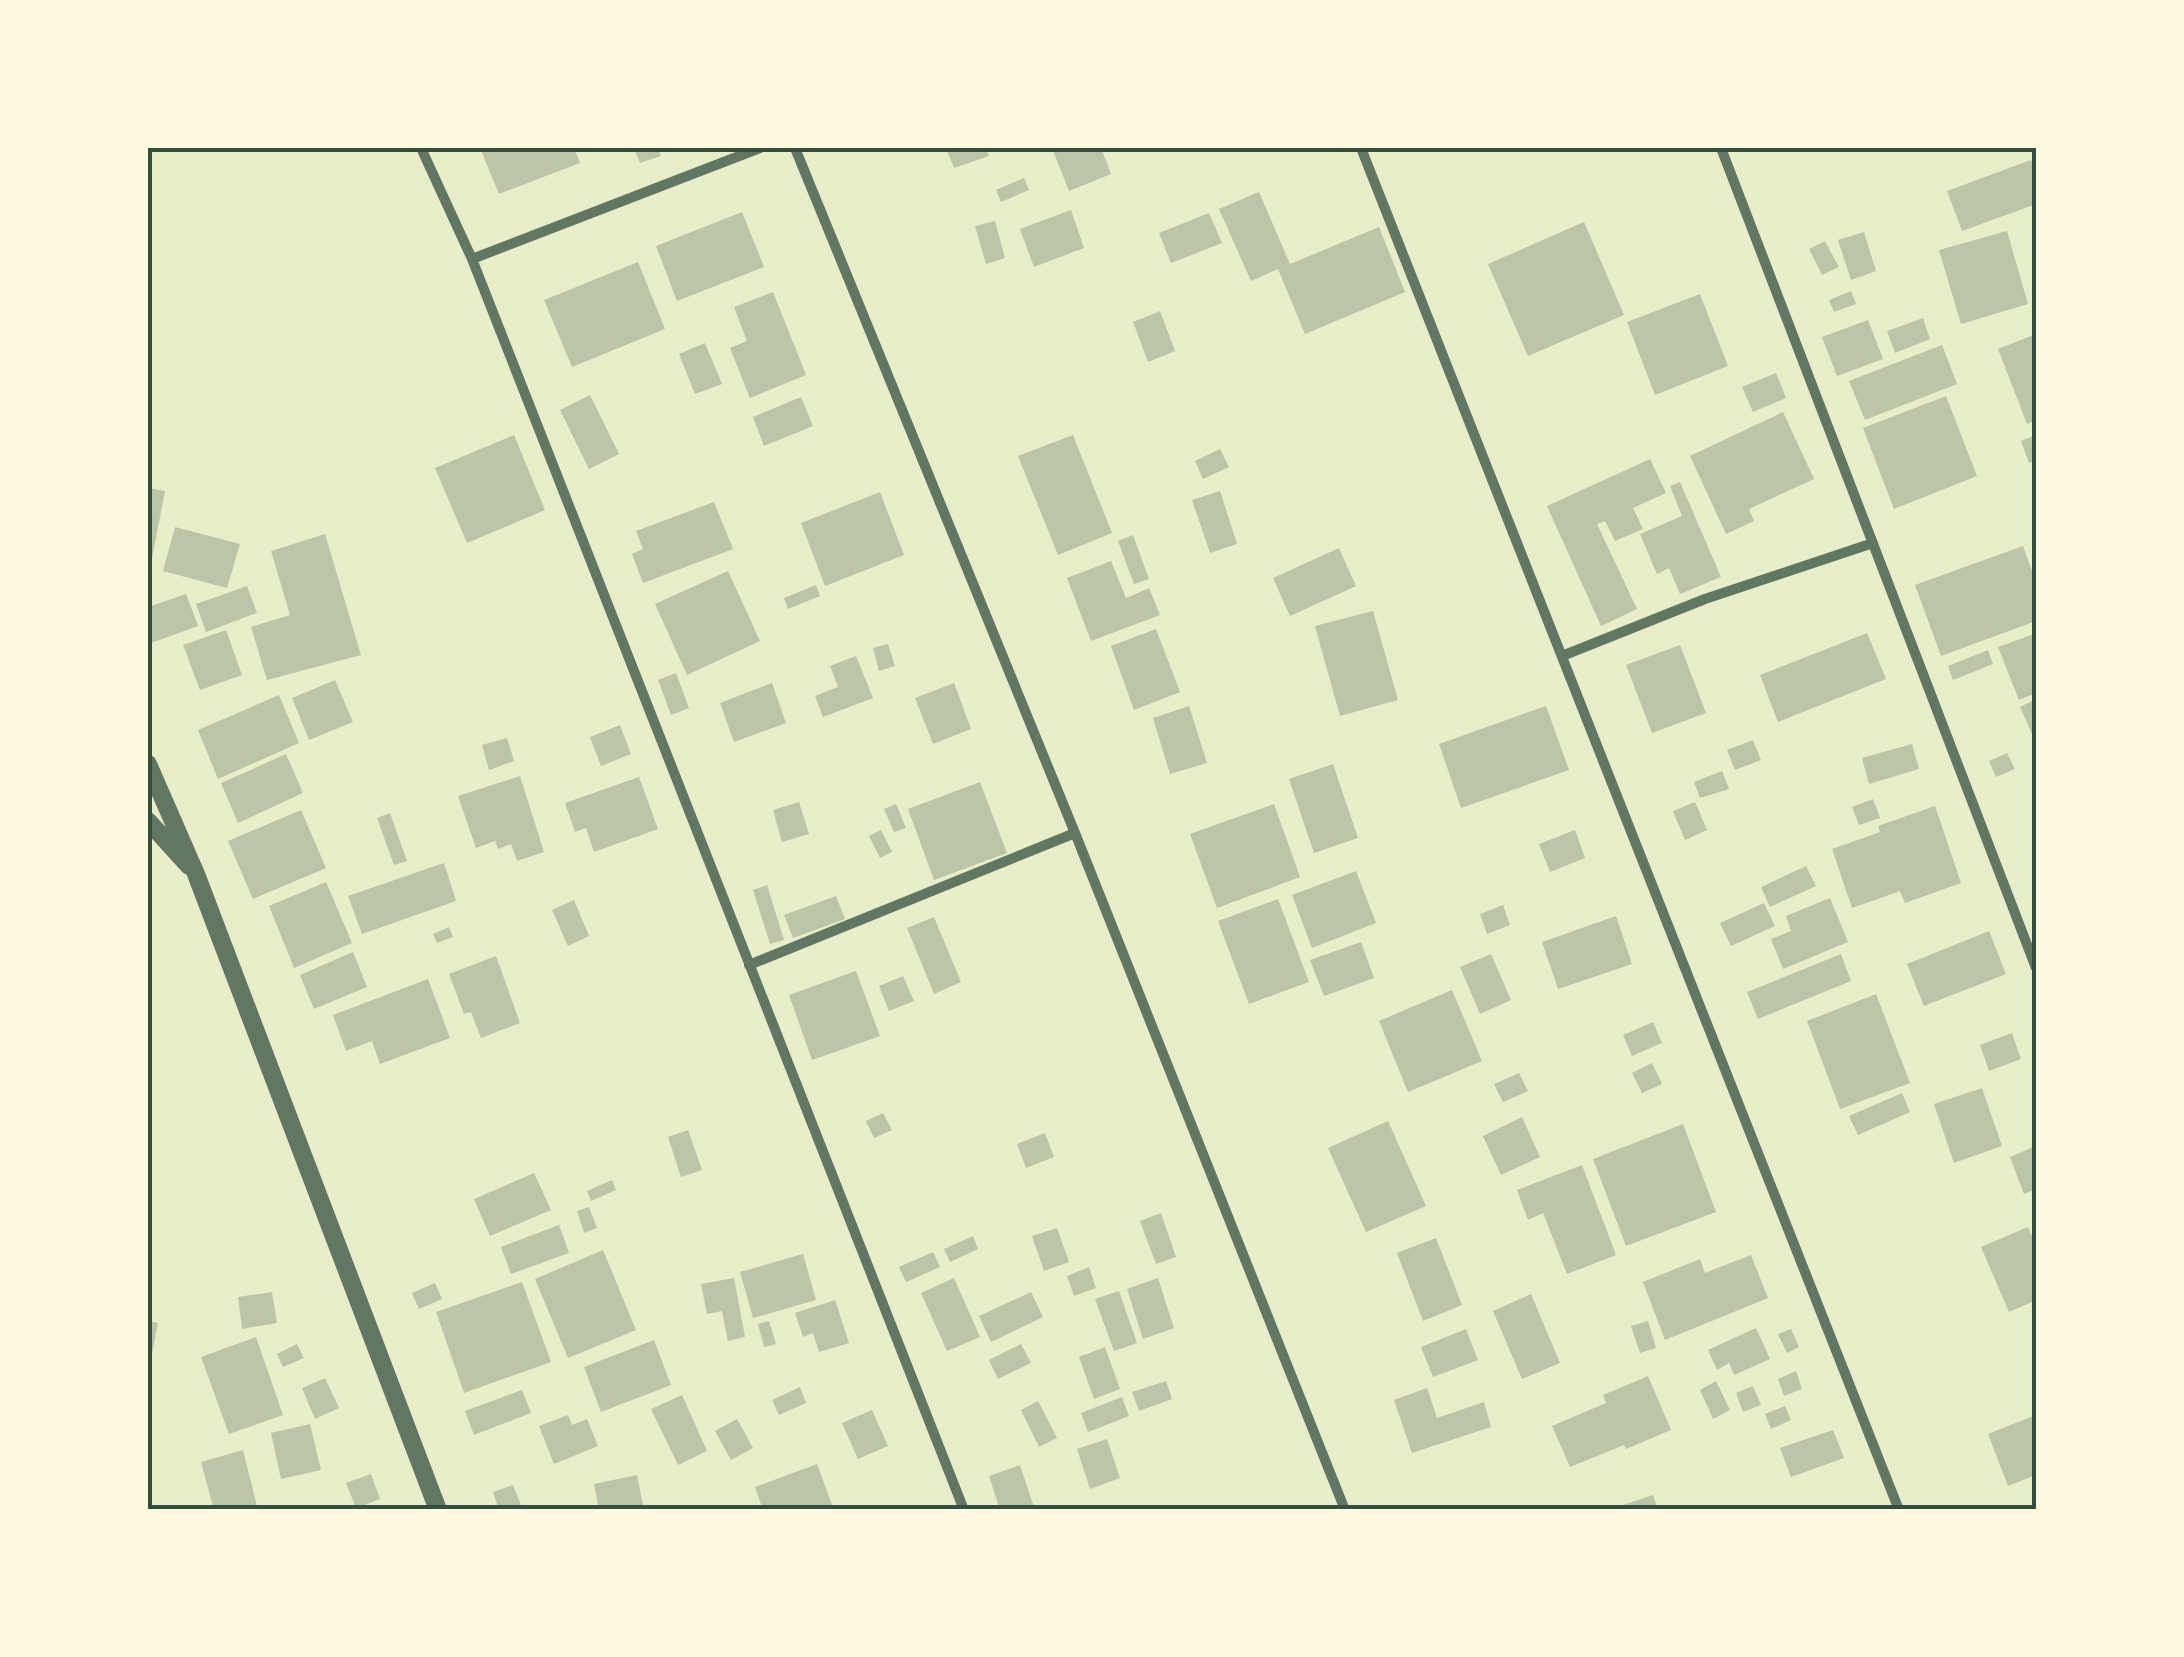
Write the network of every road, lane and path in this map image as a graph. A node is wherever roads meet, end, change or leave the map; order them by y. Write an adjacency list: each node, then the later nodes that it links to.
1 (421, 148): 6 (street)
2 (760, 148): 6 (street)
3 (796, 148): 11 (street)
4 (1361, 148): 8 (street)
5 (1721, 148): 7 (street)
6 (472, 259): 13 (street)
7 (1874, 542): 8 (street); 14 (street)
8 (1562, 656): 18 (street)
9 (148, 764): 12 (street)
10 (148, 821): 12 (street)
11 (1076, 833): 13 (street); 17 (street)
12 (196, 874): 15 (street)
13 (748, 965): 16 (street)
14 (2036, 968)
15 (438, 1510)
16 (964, 1510)
17 (1346, 1510)
18 (1899, 1510)

